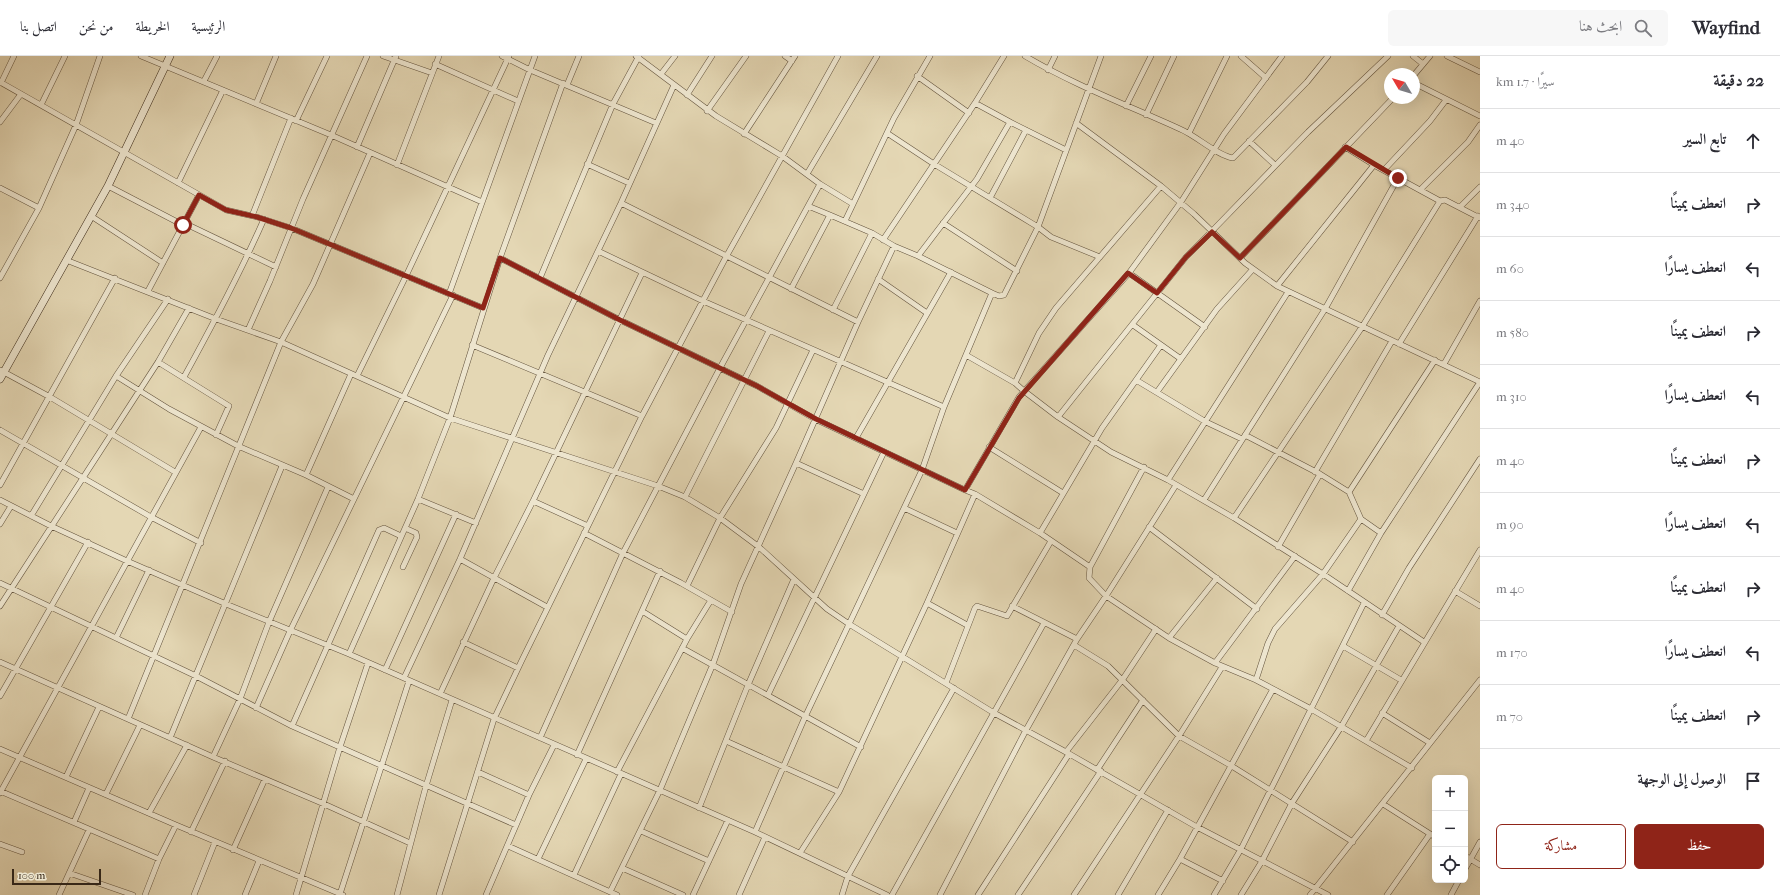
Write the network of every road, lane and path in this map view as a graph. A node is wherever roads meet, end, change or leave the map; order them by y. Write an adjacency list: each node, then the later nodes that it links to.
1 (14, 56): 53 (street)
2 (65, 56): 68 (street)
3 (100, 56): 79 (street)
4 (141, 56): 43 (street)
5 (170, 56): 43 (street)
6 (217, 56): 52 (street)
7 (276, 56): 65 (street)
8 (327, 56): 74 (street)
9 (367, 56): 85 (street)
10 (383, 56): 38 (street)
11 (439, 56): 41 (street)
12 (502, 56): 37 (street)
13 (535, 56): 45 (street)
14 (579, 56): 54 (street)
15 (638, 56): 49 (street); 66 (street)
16 (675, 56): 49 (street)
17 (712, 56): 61 (street)
18 (746, 56): 70 (street)
19 (785, 56): 39 (street)
20 (838, 56): 93 (street)
21 (877, 56): 100 (street)
22 (930, 56): 50 (street)
23 (1004, 56): 64 (street)
24 (1025, 56): 46 (street)
25 (1055, 56): 46 (street)
26 (1101, 56): 59 (street)
27 (1151, 56): 69 (street)
28 (1174, 56): 72 (street)
29 (1227, 56): 83 (street)
30 (1241, 56): 40 (street)
31 (1282, 56): 51 (street)
32 (1328, 56): 86 (street)
33 (1388, 56): 98 (street)
34 (1413, 56): 42 (street)
35 (1430, 56): 42 (street)
36 (1447, 56): 47 (street)
37 (508, 57): 45 (street); 57 (street)
38 (395, 58): 48 (street); 88 (street)
39 (793, 58): 84 (street)
40 (1248, 58): 51 (street)
41 (435, 64): 48 (street); 57 (street)
42 (1423, 64): 44 (street)
43 (165, 66): 52 (street); 91 (street)
44 (1420, 68)
45 (530, 70): 54 (street); 63 (street)
46 (1048, 70): 59 (street)
47 (1480, 72)
48 (432, 73): 96 (street)
49 (661, 74): 55 (street)
50 (917, 76): 71 (street); 82 (street)
51 (1266, 78): 89 (street)
52 (204, 81): 58 (street)
53 (1, 82): 60 (street)
54 (565, 84): 66 (street); 142 (street)
55 (674, 85): 61 (street); 77 (street)
56 (1420, 86): 62 (street)
57 (492, 89): 63 (street); 108 (street)
58 (223, 90): 65 (street); 102 (street)
59 (1089, 90): 69 (street); 78 (street)
60 (21, 94): 68 (street); 75 (street)
61 (687, 95): 70 (street)
62 (1446, 100): 73 (street); 99 (street)
63 (518, 102): 115 (street)
64 (975, 103): 71 (street); 76 (street)
65 (256, 104): 74 (street)
66 (613, 104): 77 (street); 94 (street)
67 (1387, 104): 87 (street)
68 (40, 105): 79 (street)
69 (1126, 106): 72 (street)
70 (707, 110): 84 (street)
71 (968, 113): 95 (street)
72 (1146, 115): 83 (street)
73 (1480, 116)
74 (294, 120): 85 (street); 124 (street)
75 (0, 122)
76 (1010, 122): 81 (street); 106 (street)
77 (656, 123): 103 (street)
78 (1076, 123): 90 (street); 107 (street)
79 (76, 125): 91 (street); 120 (street)
80 (1480, 125): 111 (street)
81 (1026, 130): 90 (street); 113 (street)
82 (887, 133): 95 (street); 118 (street)
83 (1189, 133): 89 (street)
84 (744, 134): 93 (street)
85 (331, 135): 88 (street); 131 (street)
86 (1249, 141): 89 (street); 98 (street)
87 (1346, 147): 97 (street); 143 (street)
88 (357, 148): 92 (street)
89 (1214, 149): 116 (street)
90 (1066, 150): 130 (street)
91 (124, 152): 102 (street); 105 (street)
92 (370, 153): 96 (street); 135 (street)
93 (782, 156): 100 (street); 140 (street)
94 (587, 164): 103 (street); 155 (street)
95 (934, 164): 106 (street); 134 (street)
96 (397, 165): 108 (street)
97 (1374, 165): 99 (street); 158 (street)
98 (1275, 166): 132 (street)
99 (1384, 170): 101 (street)
100 (807, 174): 104 (street)
101 (1398, 178): 111 (street); 171 (street)
102 (178, 183): 112 (street)
103 (629, 183): 117 (street)
104 (820, 184): 118 (street); 119 (street)
105 (108, 186): 123 (street); 129 (street)
106 (972, 186): 113 (street); 128 (street)
107 (1161, 186): 116 (street); 141 (street)
108 (448, 187): 115 (street); 152 (street)
109 (1480, 187): 121 (street)
110 (0, 189): 120 (street)
111 (1420, 190): 114 (street)
112 (199, 195): 124 (street); 129 (street)
113 (990, 198): 130 (street)
114 (1440, 201): 121 (street); 180 (street)
115 (482, 202): 164 (street)
116 (1181, 202): 132 (street); 151 (street)
117 (621, 203): 137 (street); 140 (street)
118 (853, 204): 127 (street)
119 (808, 206): 122 (street); 156 (street)
120 (39, 208): 153 (street)
121 (1460, 208): 125 (street)
122 (830, 215): 127 (street); 159 (street)
123 (91, 216): 144 (street); 145 (street)
124 (252, 216): 126 (street)
125 (1479, 217): 186 (street)
126 (264, 219): 131 (street); 138 (street)
127 (845, 221): 133 (street)
128 (943, 223): 139 (street); 148 (street)
129 (184, 224): 138 (street); 145 (street)
130 (1038, 227): 141 (street); 148 (street)
131 (291, 228): 135 (street); 146 (street)
132 (1212, 232): 143 (street); 163 (street)
133 (872, 233): 134 (street); 172 (street)
134 (883, 240): 136 (street)
135 (330, 245): 152 (street); 184 (street)
136 (894, 246): 139 (street); 157 (street)
137 (598, 251): 150 (street); 165 (street)
138 (249, 254): 146 (street); 174 (street)
139 (918, 256): 149 (street)
140 (726, 257): 156 (street); 167 (street)
141 (1100, 257): 206 (street)
142 (500, 258): 155 (street); 170 (street)
143 (1240, 258): 147 (street)
144 (66, 260): 154 (street); 198 (street)
145 (163, 263): 160 (street)
146 (276, 267): 181 (street)
147 (1253, 269): 158 (street); 179 (street)
148 (1017, 271): 161 (street)
149 (951, 272): 161 (street); 173 (street)
150 (642, 273): 167 (street); 175 (street)
151 (1128, 273): 163 (street); 210 (street)
152 (406, 276): 164 (street); 201 (street)
153 (0, 278)
154 (115, 278): 160 (street); 213 (street)
155 (540, 278): 165 (street)
156 (769, 279): 159 (street); 176 (street)
157 (878, 279): 173 (street); 177 (street)
158 (1277, 286): 162 (street)
159 (790, 289): 172 (street)
160 (148, 291): 166 (street)
161 (992, 292): 190 (street)
162 (1288, 292): 171 (street); 221 (street)
163 (1157, 293): 178 (street); 179 (street)
164 (451, 295): 170 (street); 212 (street)
165 (576, 296): 175 (street); 197 (street)
166 (168, 299): 169 (street); 200 (street)
167 (703, 301): 176 (street); 188 (street)
168 (1480, 301): 195 (street)
169 (189, 308): 174 (street); 194 (street)
170 (483, 308): 185 (street)
171 (1325, 309): 180 (street); 226 (street)
172 (833, 310): 177 (street)
173 (927, 313): 205 (street)
174 (216, 319): 181 (street); 202 (street)
175 (620, 320): 188 (street); 209 (street)
176 (746, 320): 182 (street); 196 (street)
177 (858, 322): 193 (street)
178 (1133, 325): 187 (street); 217 (street)
179 (1205, 327): 191 (street)
180 (1362, 327): 183 (street); 235 (street)
181 (248, 330): 184 (street)
182 (769, 331): 189 (street); 203 (street)
183 (1392, 341): 186 (street); 244 (street)
184 (281, 342): 199 (street); 231 (street)
185 (472, 344): 197 (street); 218 (street)
186 (1399, 344): 192 (street)
187 (1161, 345): 191 (street); 204 (street)
188 (678, 348): 196 (street); 216 (street)
189 (813, 350): 193 (street); 214 (street)
190 (966, 355): 206 (street); 215 (street)
191 (1182, 359): 211 (street)
192 (1435, 360): 195 (street); 253 (street)
193 (840, 361): 205 (street); 219 (street)
194 (158, 362): 202 (street); 208 (street)
195 (1444, 364): 207 (street)
196 (720, 368): 203 (street); 250 (street)
197 (540, 373): 209 (street); 228 (street)
198 (1, 374): 213 (street)
199 (351, 374): 201 (street); 245 (street)
200 (116, 376): 208 (street); 220 (street)
201 (356, 376): 212 (street)
202 (184, 378): 225 (street)
203 (744, 380): 214 (street); 257 (street)
204 (1136, 380): 211 (street); 229 (street)
205 (887, 382): 215 (street); 227 (street)
206 (1015, 382): 210 (street)
207 (1480, 382): 280 (street)
208 (139, 389): 222 (street); 224 (street)
209 (586, 391): 216 (street); 233 (street)
210 (1024, 391): 217 (street); 232 (street)
211 (1157, 392): 221 (street)
212 (403, 396): 218 (street); 258 (street)
213 (50, 397): 220 (street); 230 (street)
214 (788, 404): 219 (street); 268 (street)
215 (944, 407): 241 (street)
216 (642, 416): 243 (street)
217 (1058, 417): 229 (street)
218 (450, 418): 228 (street); 259 (street)
219 (816, 419): 227 (street); 237 (street)
220 (89, 420): 224 (street); 238 (street)
221 (1206, 422): 226 (street); 247 (street)
222 (201, 427): 225 (street); 242 (street)
223 (0, 430): 230 (street)
224 (110, 434): 242 (street); 246 (street)
225 (216, 435): 231 (street)
226 (1244, 437): 235 (street); 261 (street)
227 (856, 438): 234 (street)
228 (513, 439): 233 (street); 271 (street)
229 (1094, 441): 240 (street); 254 (street)
230 (24, 444): 238 (street); 249 (street)
231 (238, 446): 239 (street); 284 (street)
232 (989, 447): 252 (street); 254 (street)
233 (556, 452): 243 (street); 262 (street)
234 (884, 452): 241 (street); 255 (street)
235 (1278, 454): 244 (street); 269 (street)
236 (1480, 459): 320 (street)
237 (796, 463): 255 (street); 285 (street)
238 (62, 466): 246 (street); 266 (street)
239 (282, 466): 245 (street); 311 (street)
240 (1144, 468): 247 (street); 293 (street)
241 (922, 470): 252 (street); 264 (street)
242 (175, 472): 267 (street)
243 (614, 472): 250 (street); 274 (street)
244 (1317, 473): 253 (street); 286 (street)
245 (306, 475): 251 (street)
246 (82, 478): 267 (street); 273 (street)
247 (1168, 480): 248 (street)
248 (1176, 484): 261 (street); 275 (street)
249 (0, 485)
250 (658, 486): 257 (street); 288 (street)
251 (328, 487): 258 (street); 321 (street)
252 (965, 490): 256 (street)
253 (1349, 492): 270 (street)
254 (1063, 493): 279 (street)
255 (864, 494): 307 (street)
256 (975, 494): 278 (street); 279 (street)
257 (685, 497): 268 (street)
258 (354, 499): 328 (street)
259 (418, 499): 265 (street); 276 (street)
260 (0, 500): 263 (street)
261 (1204, 500): 269 (street)
262 (533, 501): 274 (street); 297 (street)
263 (11, 506): 266 (street); 272 (street)
264 (904, 508): 278 (street); 323 (street)
265 (456, 514): 271 (street); 350 (street)
266 (31, 516): 273 (street)
267 (151, 517): 284 (street); 291 (street)
268 (720, 518): 285 (street); 302 (street)
269 (1234, 518): 286 (street)
270 (1361, 519): 280 (street); 296 (street)
271 (476, 523): 290 (street)
272 (0, 524)
273 (51, 526): 283 (street); 303 (street)
274 (588, 526): 277 (street)
275 (1149, 527): 298 (street); 306 (street)
276 (405, 528): 281 (street); 292 (street)
277 (584, 533): 288 (street); 316 (street)
278 (957, 533): 309 (street)
279 (1040, 533): 282 (street)
280 (1381, 533): 305 (street)
281 (401, 536): 336 (street); 339 (street)
282 (1051, 541): 293 (street); 313 (street)
283 (88, 542): 291 (street); 315 (street)
284 (201, 543): 301 (street)
285 (759, 547): 299 (street); 319 (street)
286 (1278, 547): 289 (street)
287 (1480, 550): 304 (street)
288 (623, 552): 295 (street); 382 (street)
289 (1295, 556): 296 (street); 317 (street)
290 (460, 559): 297 (street); 353 (street)
291 (127, 561): 294 (street); 326 (street)
292 (403, 567)
293 (1090, 567): 306 (street)
294 (149, 570): 301 (street); 329 (street)
295 (660, 572): 302 (street); 318 (street)
296 (1323, 574): 305 (street); 354 (street)
297 (494, 578): 316 (street); 333 (street)
298 (1217, 578): 317 (street); 330 (street)
299 (794, 579): 307 (street); 358 (street)
300 (0, 583): 303 (street)
301 (184, 584): 311 (street); 340 (street)
302 (687, 586): 308 (street)
303 (12, 589): 312 (street); 315 (street)
304 (1455, 590): 314 (street); 334 (street)
305 (1348, 591): 310 (street)
306 (1106, 596): 327 (street); 332 (street)
307 (813, 597): 323 (street); 363 (street)
308 (712, 600): 319 (street); 331 (street)
309 (927, 603): 324 (street); 341 (street)
310 (1364, 603): 320 (street); 337 (street)
311 (226, 604): 321 (street); 351 (street)
312 (0, 606)
313 (1012, 606): 322 (street); 324 (street)
314 (1480, 606)
315 (51, 607): 326 (street); 349 (street)
316 (547, 607): 348 (street)
317 (1257, 609): 344 (street)
318 (642, 611): 331 (street); 392 (street)
319 (732, 612): 345 (street)
320 (1382, 614): 325 (street)
321 (269, 622): 328 (street); 365 (street)
322 (1044, 623): 332 (street); 371 (street)
323 (849, 624): 341 (street); 373 (street)
324 (967, 625): 357 (street)
325 (1400, 626): 334 (street); 346 (street)
326 (91, 627): 329 (street); 359 (street)
327 (1156, 629): 330 (street); 352 (street)
328 (290, 631): 336 (street); 369 (street)
329 (116, 638): 340 (street)
330 (1169, 638): 344 (street)
331 (687, 639): 338 (street)
332 (1077, 639): 335 (street)
333 (463, 642): 348 (street); 362 (street)
334 (1424, 642): 355 (street)
335 (1074, 645): 352 (street); 379 (street)
336 (326, 646): 339 (street); 377 (street)
337 (1343, 646): 346 (street); 370 (street)
338 (682, 648): 345 (street); 403 (street)
339 (349, 654): 343 (street)
340 (155, 656): 351 (street); 374 (street)
341 (901, 656): 357 (street); 389 (street)
342 (0, 662): 349 (street)
343 (368, 663): 350 (street); 388 (street)
344 (1215, 663): 347 (street)
345 (713, 664): 358 (street); 408 (street)
346 (1376, 665): 355 (street); 378 (street)
347 (1222, 667): 354 (street); 380 (street)
348 (518, 668): 375 (street)
349 (15, 669): 359 (street); 364 (street)
350 (385, 670): 353 (street)
351 (196, 676): 365 (street); 381 (street)
352 (1123, 679): 367 (street); 391 (street)
353 (406, 680): 362 (street); 398 (street)
354 (1256, 680): 361 (street)
355 (1401, 680): 372 (street)
356 (1480, 680): 385 (street)
357 (946, 683): 360 (street)
358 (748, 684): 363 (street); 383 (street)
359 (56, 688): 368 (street); 393 (street)
360 (954, 688): 371 (street); 456 (street)
361 (1273, 689): 370 (street); 397 (street)
362 (440, 694): 366 (street)
363 (768, 695): 373 (street)
364 (0, 696)
365 (240, 699): 369 (street); 394 (street)
366 (452, 700): 375 (street); 406 (street)
367 (1143, 700): 380 (street); 401 (street)
368 (99, 707): 374 (street); 404 (street)
369 (256, 708): 377 (street)
370 (1311, 709): 378 (street); 409 (street)
371 (994, 713): 379 (street); 478 (street)
372 (1382, 713): 384 (street); 385 (street)
373 (805, 717): 389 (street); 399 (street)
374 (128, 719): 376 (street)
375 (494, 719): 382 (street); 402 (street)
376 (140, 725): 381 (street); 412 (street)
377 (292, 726): 388 (street)
378 (1341, 727): 384 (street); 415 (street)
379 (1026, 730): 391 (street); 479 (street)
380 (1179, 736): 397 (street); 414 (street)
381 (170, 738): 387 (street)
382 (540, 738): 386 (street)
383 (726, 741): 399 (street); 419 (street)
384 (1366, 741): 400 (street)
385 (1430, 743): 400 (street)
386 (554, 744): 392 (street); 413 (street)
387 (187, 746): 394 (street); 421 (street)
388 (340, 747): 398 (street); 416 (street)
389 (861, 747): 411 (street)
390 (0, 749): 393 (street)
391 (1067, 753): 401 (street); 480 (street)
392 (577, 755): 395 (street)
393 (19, 757): 404 (street); 410 (street)
394 (213, 758): 396 (street)
395 (586, 759): 403 (street); 447 (street)
396 (225, 761): 405 (street); 430 (street)
397 (1230, 765): 409 (street); 427 (street)
398 (381, 766): 406 (street); 424 (street)
399 (783, 766): 411 (street); 431 (street)
400 (1412, 768): 418 (street)
401 (1099, 770): 414 (street); 481 (street)
402 (478, 772): 413 (street); 417 (street)
403 (619, 773): 408 (street); 455 (street)
404 (66, 776): 407 (street)
405 (265, 779): 416 (street); 441 (street)
406 (426, 786): 417 (street); 438 (street)
407 (89, 788): 412 (street); 423 (street)
408 (660, 790): 419 (street); 429 (street)
409 (1271, 790): 415 (street); 442 (street)
410 (0, 792): 423 (street)
411 (839, 792): 444 (street)
412 (106, 794): 421 (street)
413 (529, 795): 425 (street)
414 (1140, 795): 420 (street); 482 (street)
415 (1292, 803): 436 (street); 451 (street)
416 (324, 804): 424 (street); 457 (street)
417 (468, 804): 425 (street); 470 (street)
418 (1383, 804): 432 (street); 436 (street)
419 (699, 808): 422 (street)
420 (1168, 810): 427 (street); 483 (street)
421 (149, 813): 426 (street)
422 (728, 820): 431 (street); 450 (street)
423 (74, 822): 428 (street)
424 (363, 822): 438 (street); 462 (street)
425 (516, 825): 440 (street)
426 (176, 826): 430 (street); 446 (street)
427 (1197, 827): 442 (street); 448 (street)
428 (89, 830): 446 (street); 454 (street)
429 (641, 831): 450 (street); 453 (street)
430 (191, 832): 435 (street)
431 (755, 832): 433 (street)
432 (1432, 835)
433 (765, 837): 444 (street); 475 (street)
434 (1432, 837): 489 (street)
435 (215, 842): 441 (street); 466 (street)
436 (1352, 842): 460 (street)
437 (1480, 842): 445 (street)
438 (410, 843): 469 (street)
439 (0, 844): 443 (street)
440 (508, 846): 447 (street); 471 (street)
441 (232, 850): 449 (street)
442 (1241, 850): 451 (street); 458 (street)
443 (22, 852)
444 (800, 853): 456 (street)
445 (1468, 857): 452 (street)
446 (159, 859): 465 (street)
447 (538, 859): 455 (street)
448 (1180, 859): 458 (street); 484 (street)
449 (259, 861): 457 (street); 467 (street)
450 (709, 861): 474 (street)
451 (1262, 861): 460 (street); 486 (street)
452 (1480, 865)
453 (622, 868): 461 (street); 473 (street)
454 (69, 873): 463 (street); 464 (street)
455 (574, 875): 461 (street)
456 (848, 876): 476 (street); 477 (street)
457 (301, 879): 462 (street); 468 (street)
458 (1223, 881): 485 (street)
459 (1458, 883): 490 (street)
460 (1315, 889): 487 (street); 488 (street)
461 (610, 892): 472 (street)
462 (341, 894)
463 (60, 895)
464 (133, 895)
465 (145, 895)
466 (194, 895)
467 (245, 895)
468 (296, 895)
469 (397, 895)
470 (439, 895)
471 (486, 895)
472 (617, 895)
473 (683, 895)
474 (693, 895)
475 (739, 895)
476 (842, 895)
477 (887, 895)
478 (892, 895)
479 (940, 895)
480 (978, 895)
481 (1018, 895)
482 (1074, 895)
483 (1118, 895)
484 (1158, 895)
485 (1214, 895)
486 (1241, 895)
487 (1310, 895)
488 (1328, 895)
489 (1387, 895)
490 (1452, 895)

